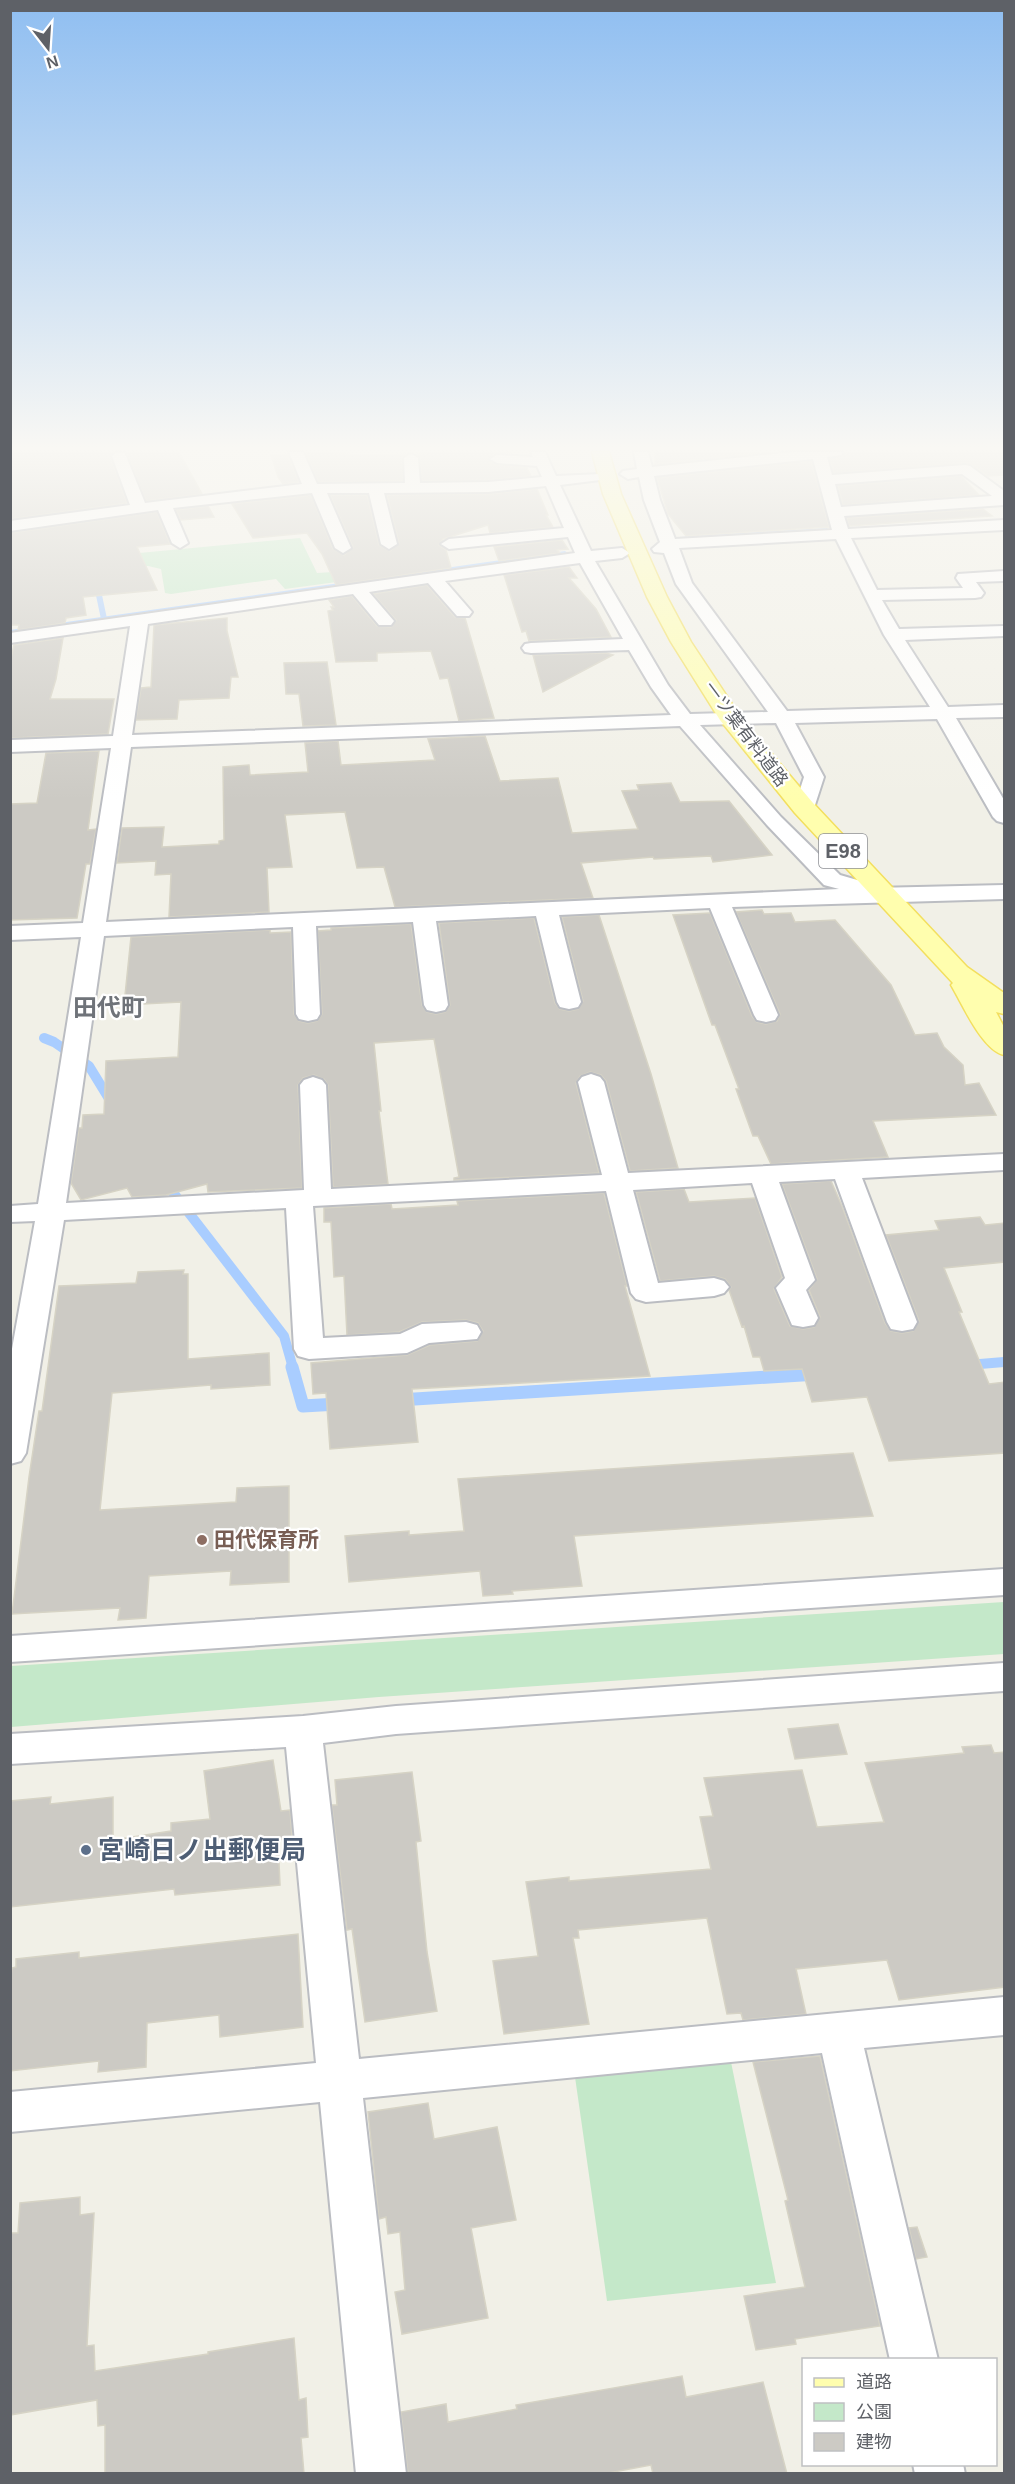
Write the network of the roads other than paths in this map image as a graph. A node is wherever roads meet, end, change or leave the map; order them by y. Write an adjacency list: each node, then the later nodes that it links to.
1 (498, 568): 7 (street)
2 (592, 568): 16 (street)
3 (644, 568): 22 (main road, 一ツ葉有料道路 / E98)
4 (675, 568): 20 (street)
5 (858, 568): 9 (street)
6 (1005, 576): 9 (street)
7 (432, 577): 8 (street); 10 (street)
8 (357, 588): 11 (street); 12 (street)
9 (872, 595): 14 (street)
10 (463, 612)
11 (140, 620): 15 (street); 23 (street)
12 (385, 621)
13 (1005, 631): 14 (street)
14 (893, 635): 19 (street)
15 (10, 638)
16 (634, 644): 17 (street); 21 (street)
17 (531, 648)
18 (1005, 711): 19 (street)
19 (942, 713): 20 (street); 26 (street)
20 (783, 719): 22 (street); 25 (street)
21 (685, 720): 22 (street); 23 (street); 28 (street)
22 (731, 720): 25 (main road, 一ツ葉有料道路 / E98)
23 (122, 742): 24 (street); 33 (street)
24 (10, 746)
25 (804, 808): 28 (main road, 一ツ葉有料道路 / E98)
26 (1005, 817)
27 (1005, 892): 28 (street)
28 (883, 894): 29 (street); 35 (main road, 一ツ葉有料道路 / E98)
29 (719, 902): 30 (street); 40 (street)
30 (546, 909): 31 (street); 36 (street)
31 (424, 915): 32 (street); 37 (street)
32 (304, 920): 33 (street); 39 (street)
33 (93, 930): 34 (street); 49 (street)
34 (10, 933)
35 (957, 973): 38 (main road); 41 (main road)
36 (569, 1002)
37 (435, 1005)
38 (1005, 1006)
39 (308, 1014)
40 (766, 1015)
41 (1005, 1046)
42 (591, 1082): 47 (street)
43 (313, 1085): 48 (street)
44 (1005, 1162): 45 (street)
45 (846, 1171): 46 (street); 53 (street)
46 (763, 1175): 47 (street); 52 (street)
47 (617, 1183): 48 (street); 51 (street)
48 (309, 1199): 49 (street); 54 (street)
49 (51, 1212): 50 (street); 55 (street)
50 (10, 1214)
51 (714, 1287)
52 (803, 1318)
53 (903, 1322)
54 (466, 1332)
55 (10, 1453)
56 (1005, 1582): 57 (street)
57 (10, 1649)
58 (1005, 1677): 59 (street)
59 (303, 1731): 60 (street); 63 (street)
60 (10, 1749)
61 (1005, 2016): 62 (street)
62 (839, 2032): 63 (street); 65 (street)
63 (340, 2080): 64 (street); 66 (street)
64 (10, 2112)
65 (914, 2358)
66 (381, 2474)

